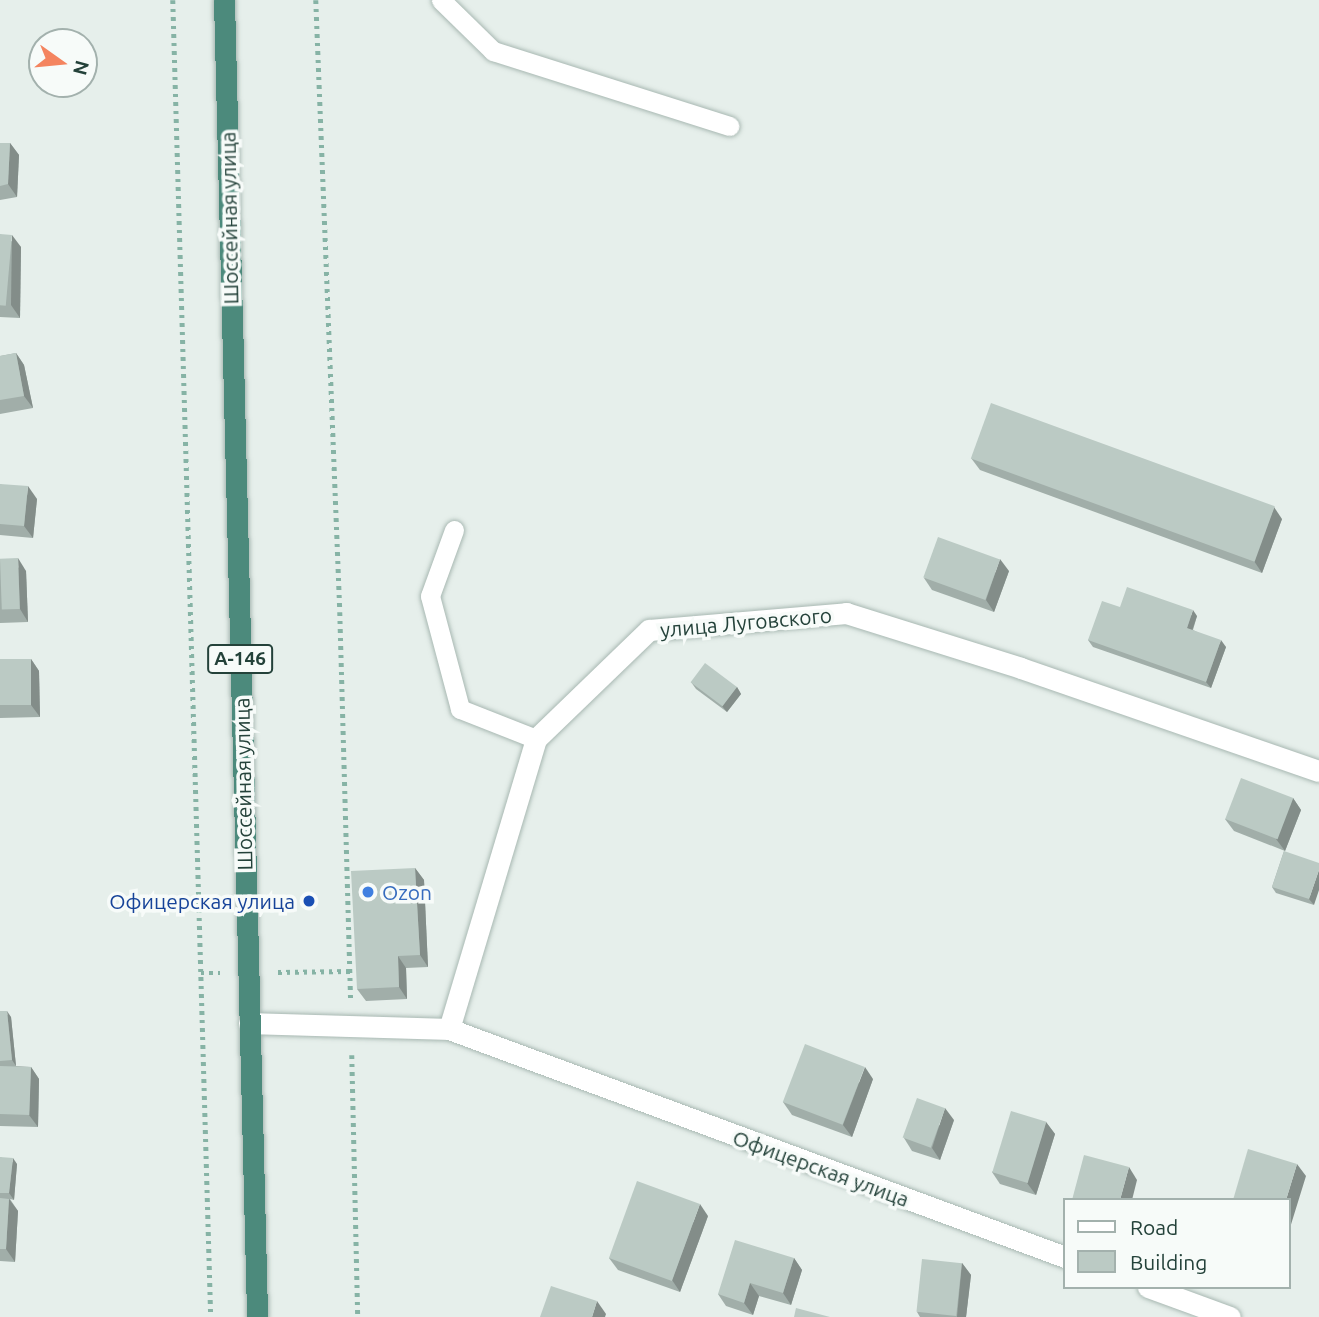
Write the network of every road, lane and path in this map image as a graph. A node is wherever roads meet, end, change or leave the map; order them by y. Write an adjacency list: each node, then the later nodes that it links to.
1 (173, 0): 14 (path)
2 (224, 0): 9 (highway, Шоссейная улица / А-146)
3 (316, 0): 10 (path)
4 (441, 0): 5 (lane)
5 (729, 126)
6 (454, 530): 7 (lane)
7 (536, 739): 8 (street, улица Луговского); 11 (street, улица Луговского)
8 (1319, 771)
9 (249, 1023): 10 (street, Офицерская улица); 15 (highway, Шоссейная улица / А-146)
10 (351, 1026): 11 (street, Офицерская улица); 16 (path)
11 (449, 1030): 12 (street, Офицерская улица)
12 (1064, 1257)
13 (1153, 1289): 17 (street)
14 (211, 1317)
15 (257, 1317)
16 (358, 1317)
17 (1230, 1317)

